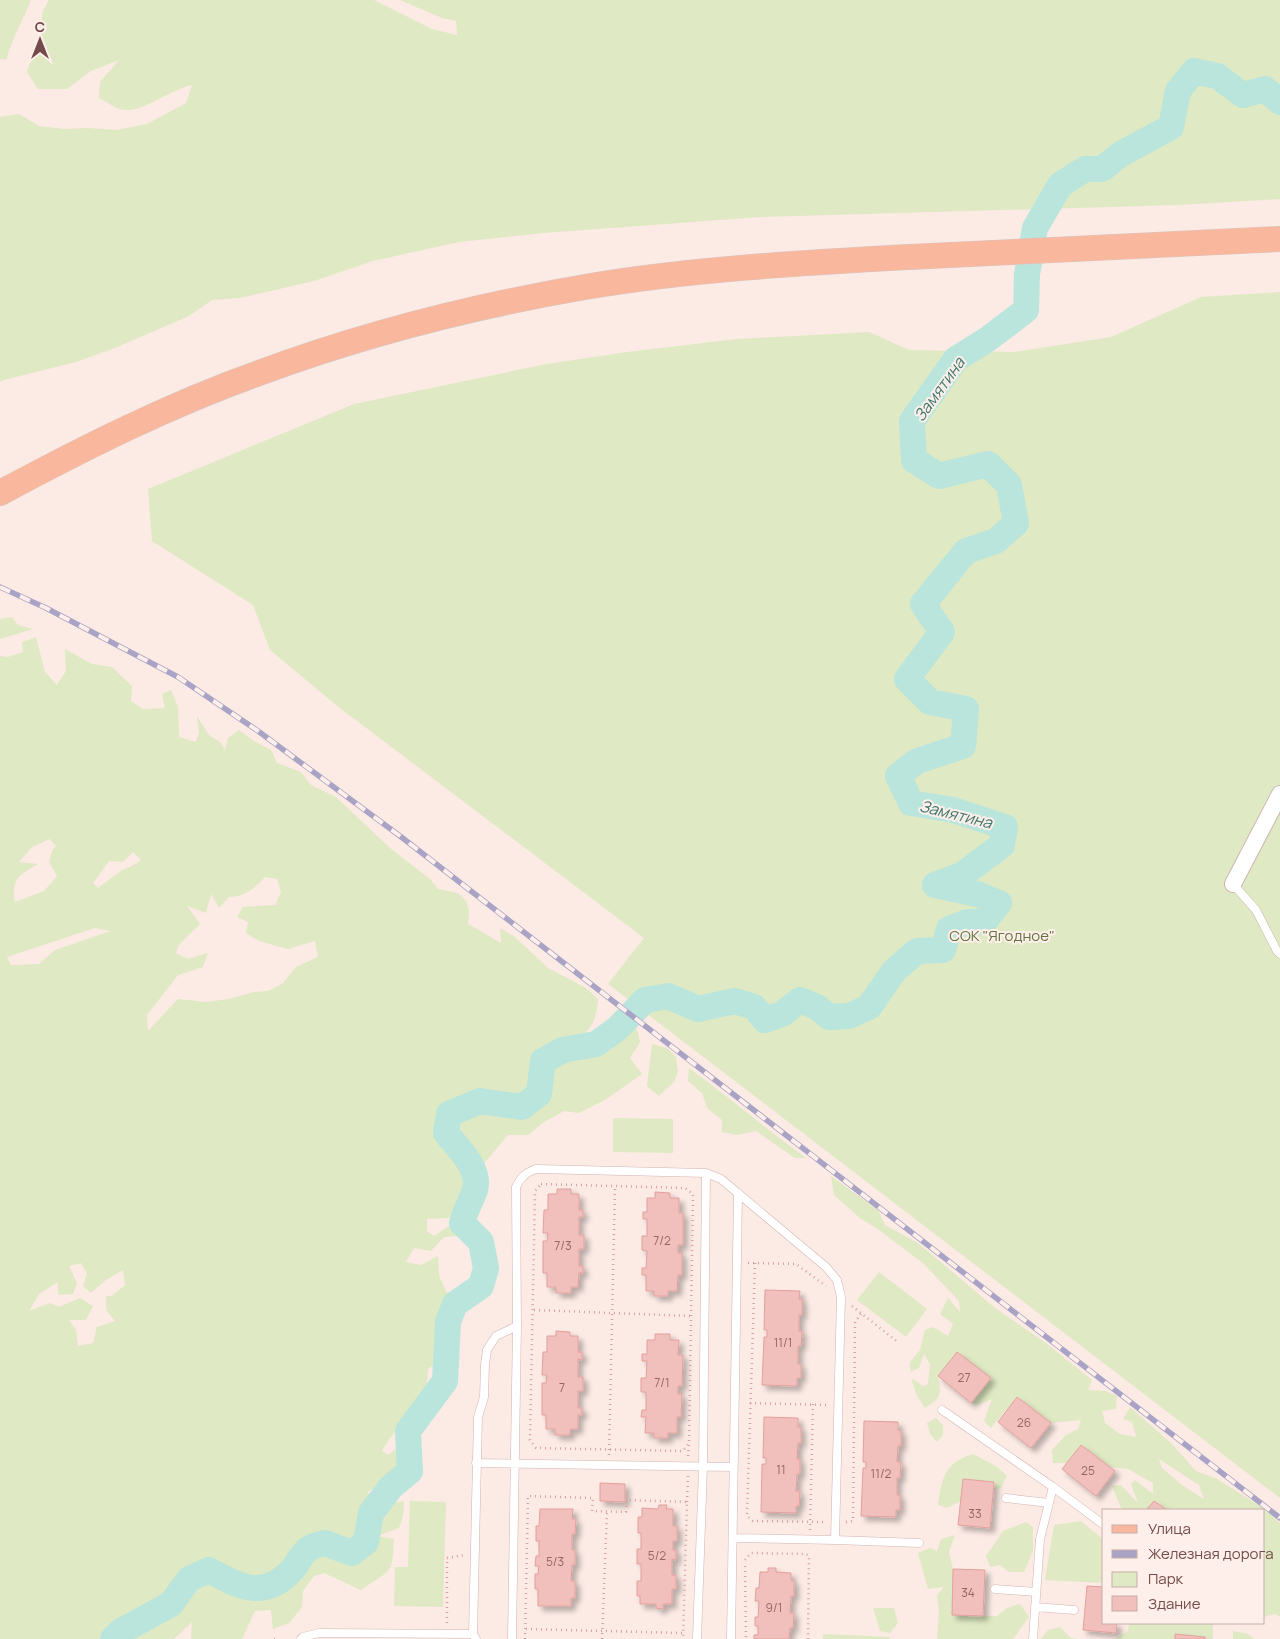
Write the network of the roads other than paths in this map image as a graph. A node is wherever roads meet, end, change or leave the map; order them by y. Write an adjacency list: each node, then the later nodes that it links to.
1 (1280, 239): 2 (main road)
2 (0, 493)
3 (1280, 794): 4 (street)
4 (1233, 884): 5 (lane)
5 (1280, 954)
6 (706, 1173): 7 (lane); 8 (lane); 12 (lane)
7 (738, 1193): 13 (lane); 19 (lane)
8 (517, 1326): 10 (lane); 11 (lane)
9 (942, 1410): 14 (lane)
10 (476, 1463): 11 (lane); 25 (lane)
11 (515, 1464): 12 (lane); 28 (lane)
12 (703, 1467): 13 (lane); 26 (lane)
13 (733, 1467): 18 (lane)
14 (1053, 1487): 16 (lane); 17 (lane)
15 (1006, 1498): 16 (lane)
16 (1049, 1504): 22 (lane)
17 (1102, 1524)
18 (733, 1538): 19 (lane); 29 (lane)
19 (835, 1540): 20 (lane)
20 (919, 1543)
21 (995, 1589): 22 (lane)
22 (1036, 1592): 23 (lane)
23 (1035, 1607): 24 (lane); 30 (lane)
24 (1074, 1610)
25 (475, 1636): 27 (lane)
26 (697, 1636)
27 (301, 1639)
28 (512, 1639)
29 (731, 1639)
30 (1033, 1639)

